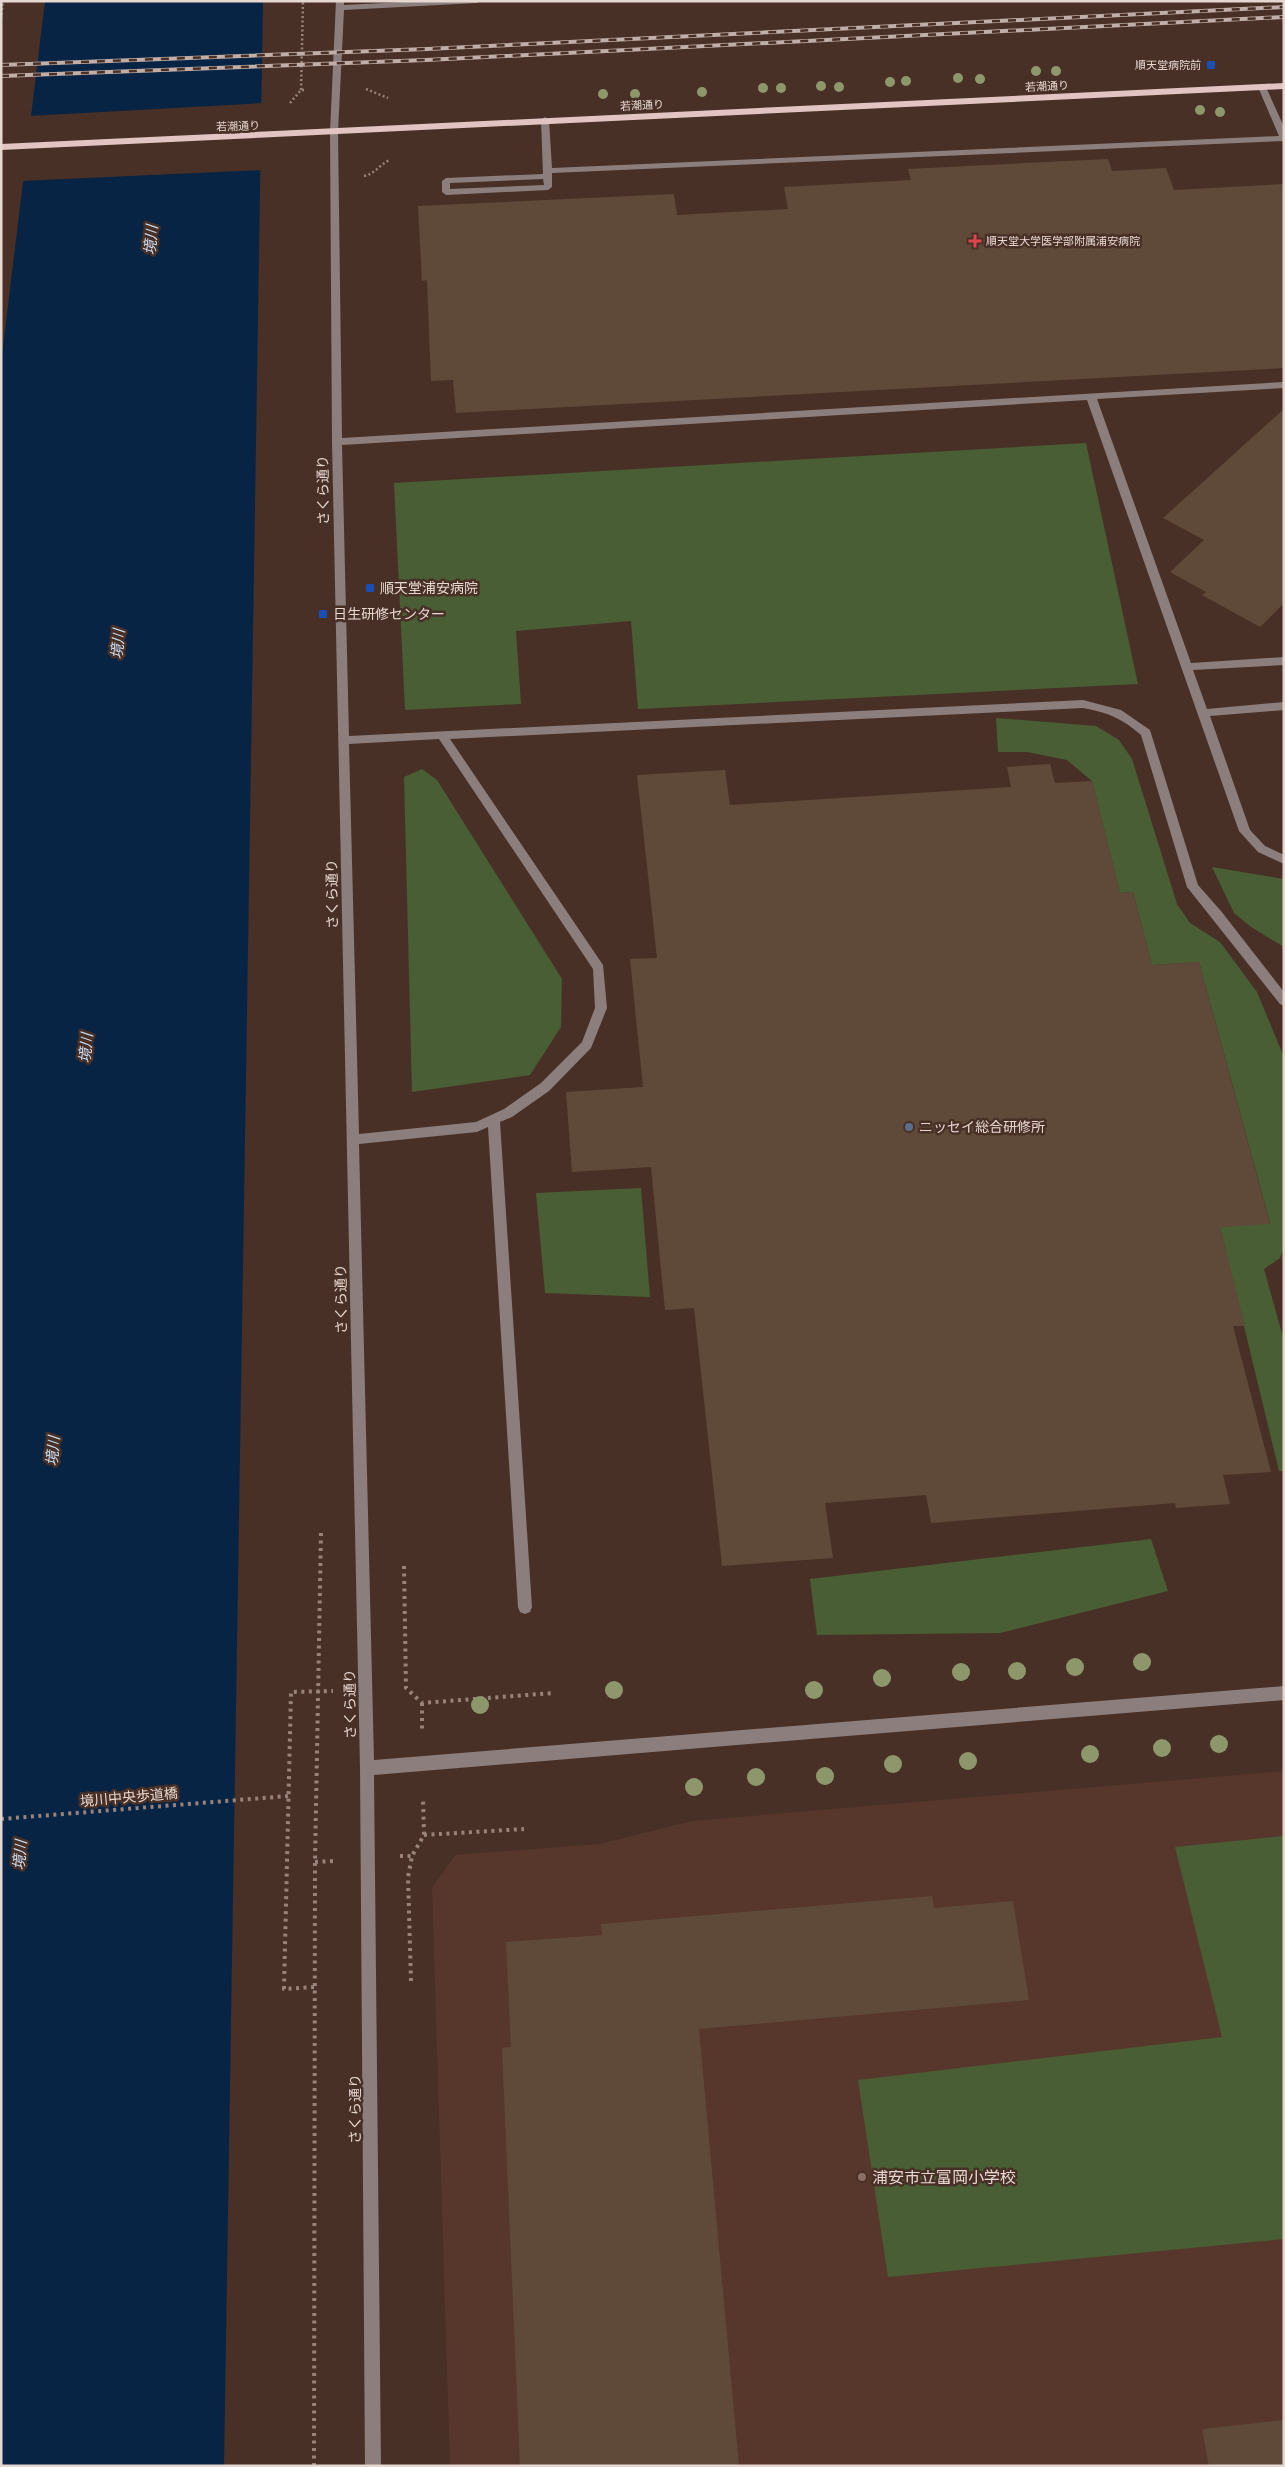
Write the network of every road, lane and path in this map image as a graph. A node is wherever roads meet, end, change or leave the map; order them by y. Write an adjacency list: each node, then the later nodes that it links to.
1 (3, 1): 5 (path)
2 (303, 1): 8 (path)
3 (477, 1): 4 (street)
4 (340, 4): 10 (street, さくら通り)
5 (1, 19)
6 (1284, 86): 7 (main road, 若潮通り)
7 (1262, 87): 9 (main road, 若潮通り); 11 (street)
8 (301, 90)
9 (545, 120): 10 (main road, 若潮通り); 13 (street)
10 (334, 132): 12 (main road, 若潮通り); 16 (street, さくら通り)
11 (1284, 137): 13 (street)
12 (3, 147)
13 (547, 173): 13 (street)
14 (1284, 385): 15 (street)
15 (1091, 397): 16 (street); 18 (street)
16 (337, 442): 22 (street, さくら通り)
17 (1284, 660): 18 (street)
18 (1187, 666): 20 (street)
19 (1284, 706): 20 (street)
20 (1204, 713): 23 (street)
21 (442, 735): 22 (street); 24 (street); 25 (street)
22 (344, 740): 26 (street, さくら通り)
23 (1284, 860)
24 (1284, 1001)
25 (494, 1119): 26 (street); 29 (street)
26 (353, 1140): 33 (street, さくら通り)
27 (320, 1532): 30 (path)
28 (404, 1566): 31 (path)
29 (525, 1607)
30 (316, 1691): 34 (path); 38 (path)
31 (553, 1693)
32 (1284, 1693): 33 (street)
33 (367, 1768): 40 (street, さくら通り)
34 (288, 1796): 35 (path, 境川中央歩道橋); 38 (path)
35 (1, 1819)
36 (524, 1829): 37 (path)
37 (412, 1981)
38 (314, 1988): 39 (path)
39 (314, 2466)
40 (373, 2466)

